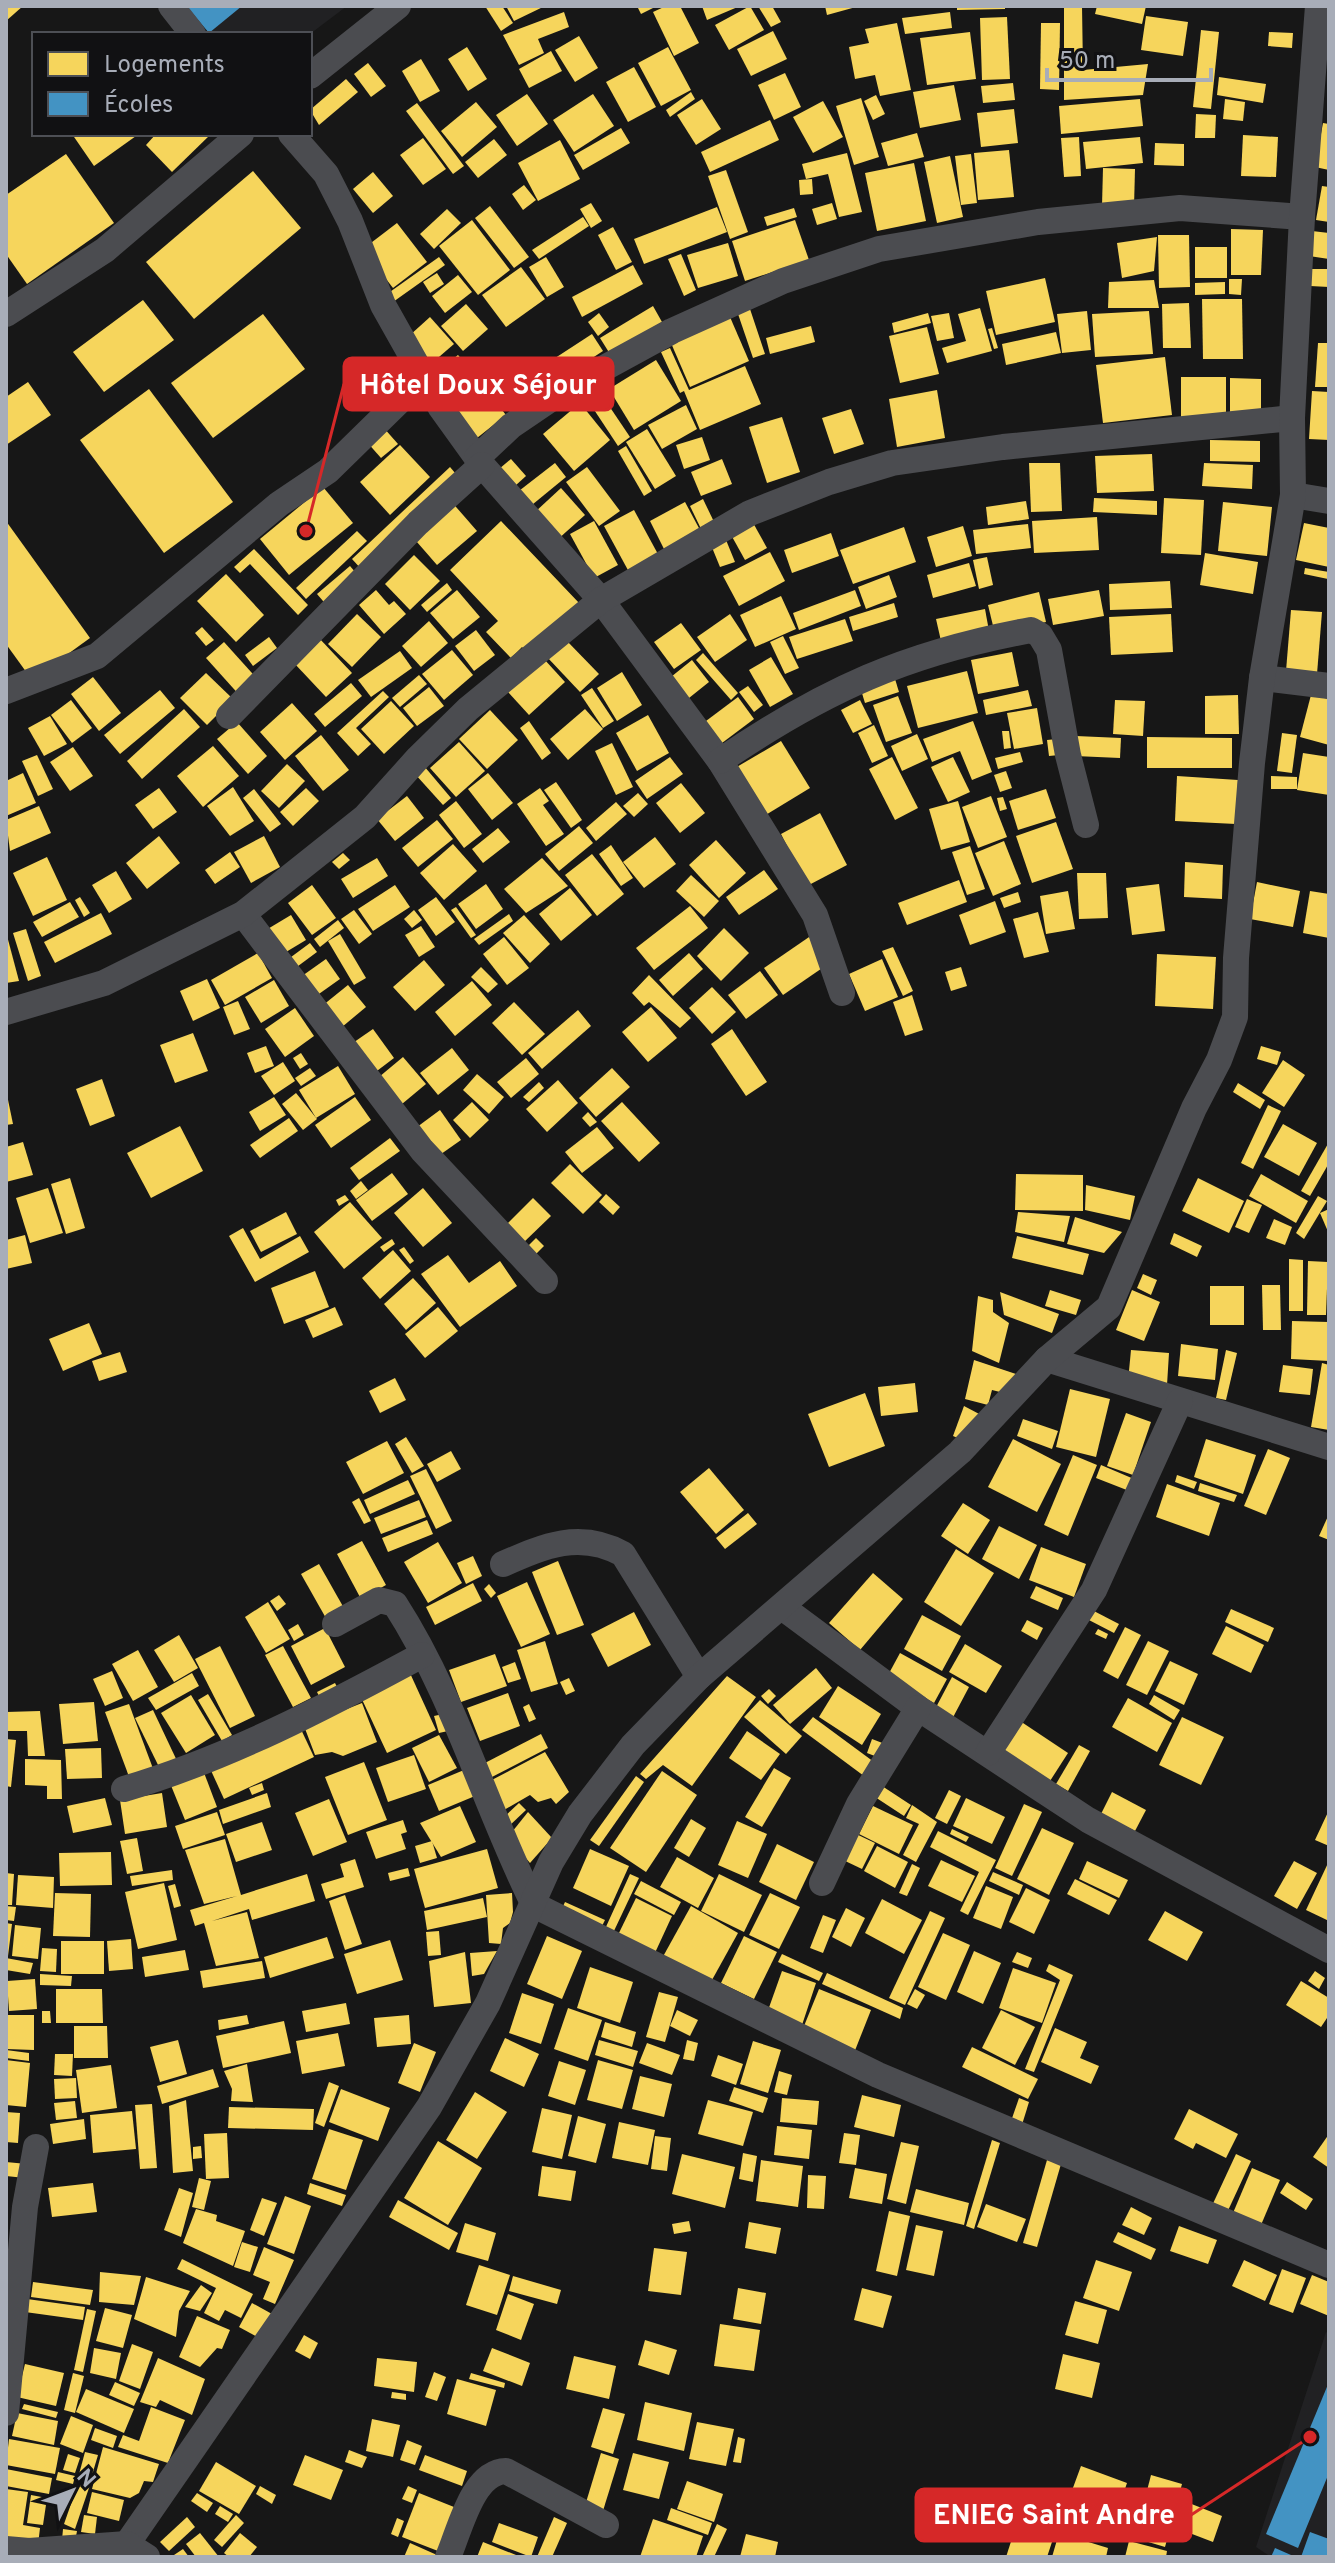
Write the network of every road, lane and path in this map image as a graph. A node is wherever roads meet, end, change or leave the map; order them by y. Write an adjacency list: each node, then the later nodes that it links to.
1 (171, 6): 4 (street)
2 (398, 6): 5 (street)
3 (1318, 6): 8 (street)
4 (191, 32)
5 (312, 74)
6 (239, 136): 9 (street)
7 (293, 136): 10 (street)
8 (1302, 217): 11 (street); 12 (street)
9 (6, 314)
10 (422, 379): 12 (street); 18 (street)
11 (1292, 418): 13 (street); 15 (street)
12 (480, 462): 15 (street); 19 (street)
13 (1293, 495): 14 (street); 16 (street)
14 (1329, 501)
15 (601, 600): 20 (street); 22 (street)
16 (1262, 678): 17 (street); 26 (street)
17 (1329, 686)
18 (6, 691)
19 (229, 716)
20 (720, 761): 21 (street); 23 (street)
21 (1086, 825)
22 (243, 914): 24 (street); 25 (street)
23 (842, 993)
24 (6, 1012)
25 (545, 1281)
26 (1047, 1359): 27 (street); 30 (street)
27 (1180, 1401): 28 (street); 35 (street)
28 (1329, 1447)
29 (503, 1564): 33 (street)
30 (782, 1607): 33 (street); 34 (street)
31 (335, 1624): 32 (street)
32 (422, 1655): 36 (street); 38 (street)
33 (699, 1677): 38 (street)
34 (918, 1708): 35 (street); 37 (street)
35 (988, 1753): 39 (street)
36 (124, 1789)
37 (822, 1883)
38 (534, 1905): 41 (street); 44 (street)
39 (1327, 1946)
40 (36, 2147): 42 (street)
41 (1329, 2265)
42 (6, 2413)
43 (606, 2525): 46 (street)
44 (137, 2551): 45 (street)
45 (22, 2553)
46 (448, 2557)

